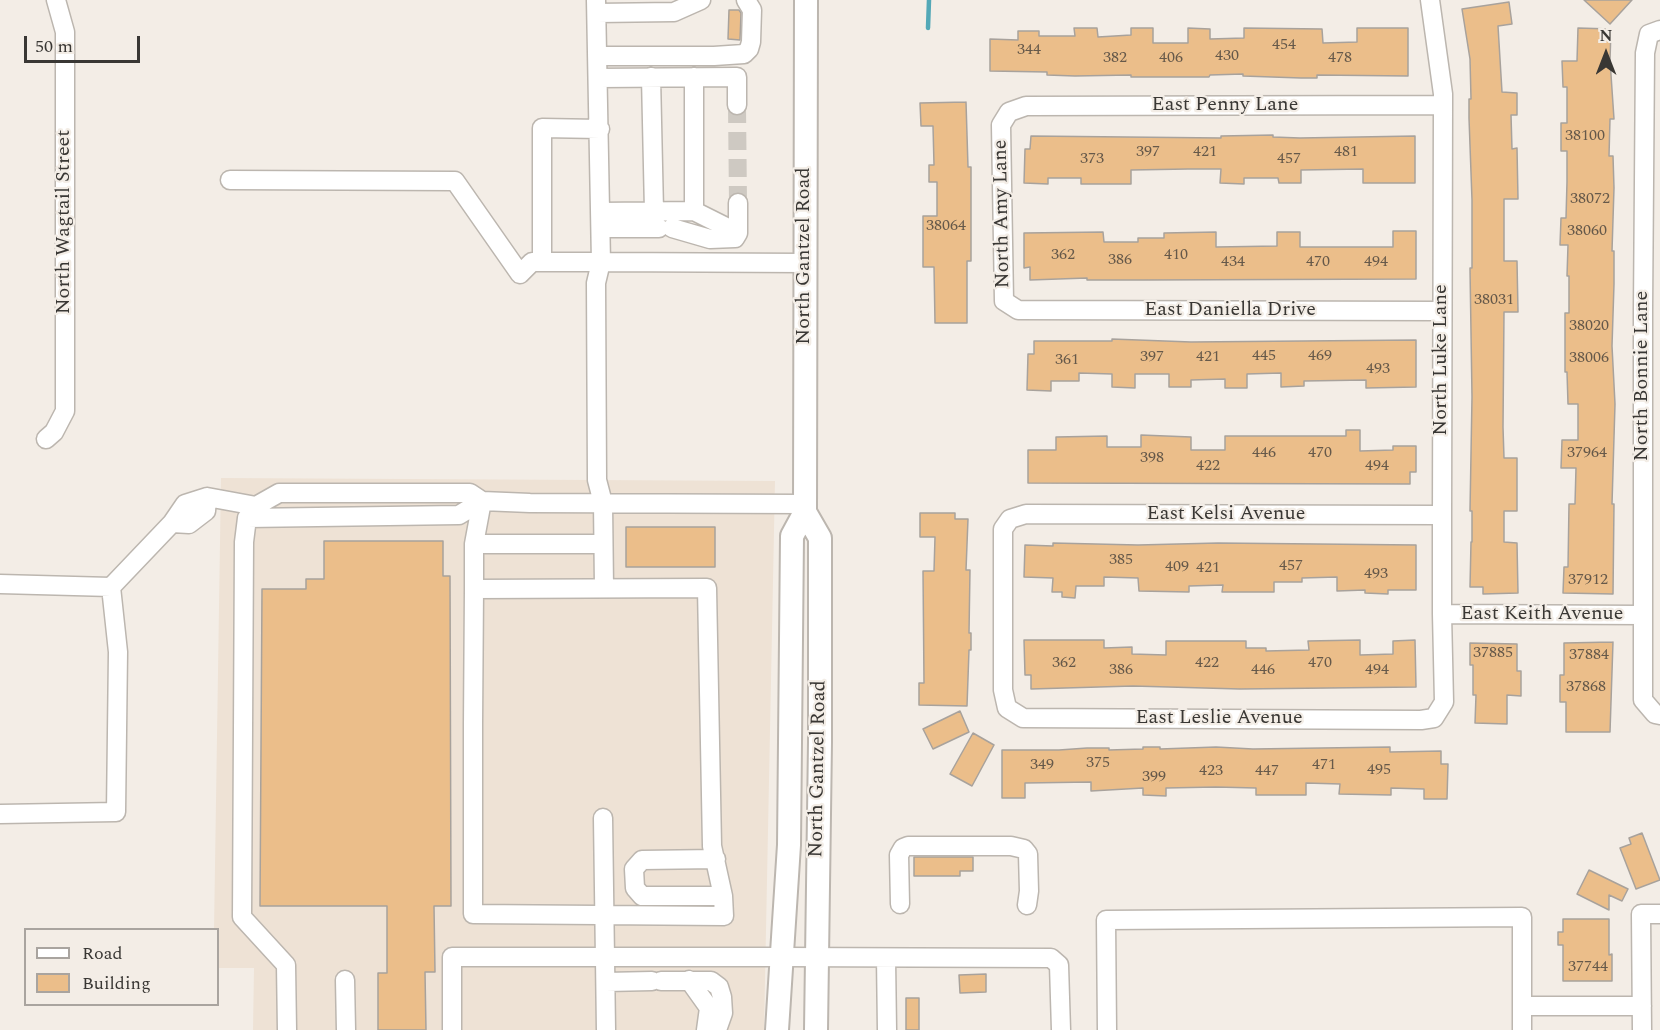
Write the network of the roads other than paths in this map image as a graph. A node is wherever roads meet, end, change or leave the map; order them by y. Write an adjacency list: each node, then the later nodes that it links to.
1 (56, 0): 28 (street, North Wagtail Street)
2 (701, 0): 6 (street)
3 (746, 0): 8 (street)
4 (806, 0): 24 (main road, North Gantzel Road)
5 (1430, 0): 13 (street, North Luke Lane)
6 (596, 6): 8 (street)
7 (1655, 32): 26 (street, North Bonnie Lane)
8 (597, 50): 11 (street)
9 (651, 77): 10 (street); 11 (street); 20 (street)
10 (694, 77): 12 (street); 18 (street)
11 (598, 78): 15 (street)
12 (737, 105)
13 (1443, 105): 14 (street, East Penny Lane); 27 (street, North Luke Lane)
14 (1009, 112): 25 (street, North Amy Lane)
15 (600, 129): 19 (street); 22 (street)
16 (230, 180): 22 (street)
17 (738, 203): 21 (street)
18 (694, 211): 20 (street); 21 (street)
19 (601, 220): 20 (street); 23 (street)
20 (662, 222): 21 (street)
21 (738, 233)
22 (542, 262): 23 (street)
23 (601, 262): 24 (street); 30 (street)
24 (805, 263): 31 (main road, North Gantzel Road)
25 (1018, 310): 27 (street, East Daniella Drive)
26 (1651, 310): 33 (street, North Bonnie Lane)
27 (1442, 311): 34 (street, North Luke Lane)
28 (46, 439)
29 (482, 501): 30 (street); 32 (street); 35 (street)
30 (603, 503): 31 (street); 36 (street)
31 (805, 508): 55 (main road, North Gantzel Road); 56 (main road, North Gantzel Road)
32 (251, 512): 38 (street); 63 (street)
33 (1652, 514): 42 (street, North Bonnie Lane)
34 (1442, 515): 41 (street, North Luke Lane); 43 (street, East Kelsi Avenue)
35 (474, 544): 36 (street); 40 (street)
36 (603, 544): 39 (street)
37 (0, 584): 38 (street)
38 (111, 586): 46 (street)
39 (604, 588): 40 (street); 48 (street)
40 (474, 589): 53 (street)
41 (1442, 614): 42 (street, East Keith Avenue); 45 (street, North Luke Lane)
42 (1643, 615): 44 (street, North Bonnie Lane)
43 (1007, 708): 45 (street, East Leslie Avenue)
44 (1658, 715)
45 (1434, 718)
46 (0, 814)
47 (603, 818): 53 (street)
48 (716, 859): 49 (street); 49 (street)
49 (723, 896): 53 (street)
50 (900, 904): 51 (street)
51 (1027, 905)
52 (1660, 914): 62 (street)
53 (605, 915): 54 (street)
54 (605, 957): 55 (street); 60 (street); 65 (street)
55 (781, 957): 56 (street); 69 (main road, North Gantzel Road)
56 (817, 958): 57 (street); 70 (main road, North Gantzel Road)
57 (886, 958): 71 (street); 72 (street)
58 (345, 980): 64 (street)
59 (689, 980): 60 (street); 67 (street); 68 (street)
60 (606, 982): 66 (street)
61 (1522, 1006): 62 (street); 73 (street); 74 (street)
62 (1642, 1006): 75 (street)
63 (287, 1030)
64 (346, 1030)
65 (452, 1030)
66 (606, 1030)
67 (706, 1030)
68 (717, 1030)
69 (777, 1030)
70 (816, 1030)
71 (887, 1030)
72 (1061, 1030)
73 (1107, 1030)
74 (1522, 1030)
75 (1642, 1030)

